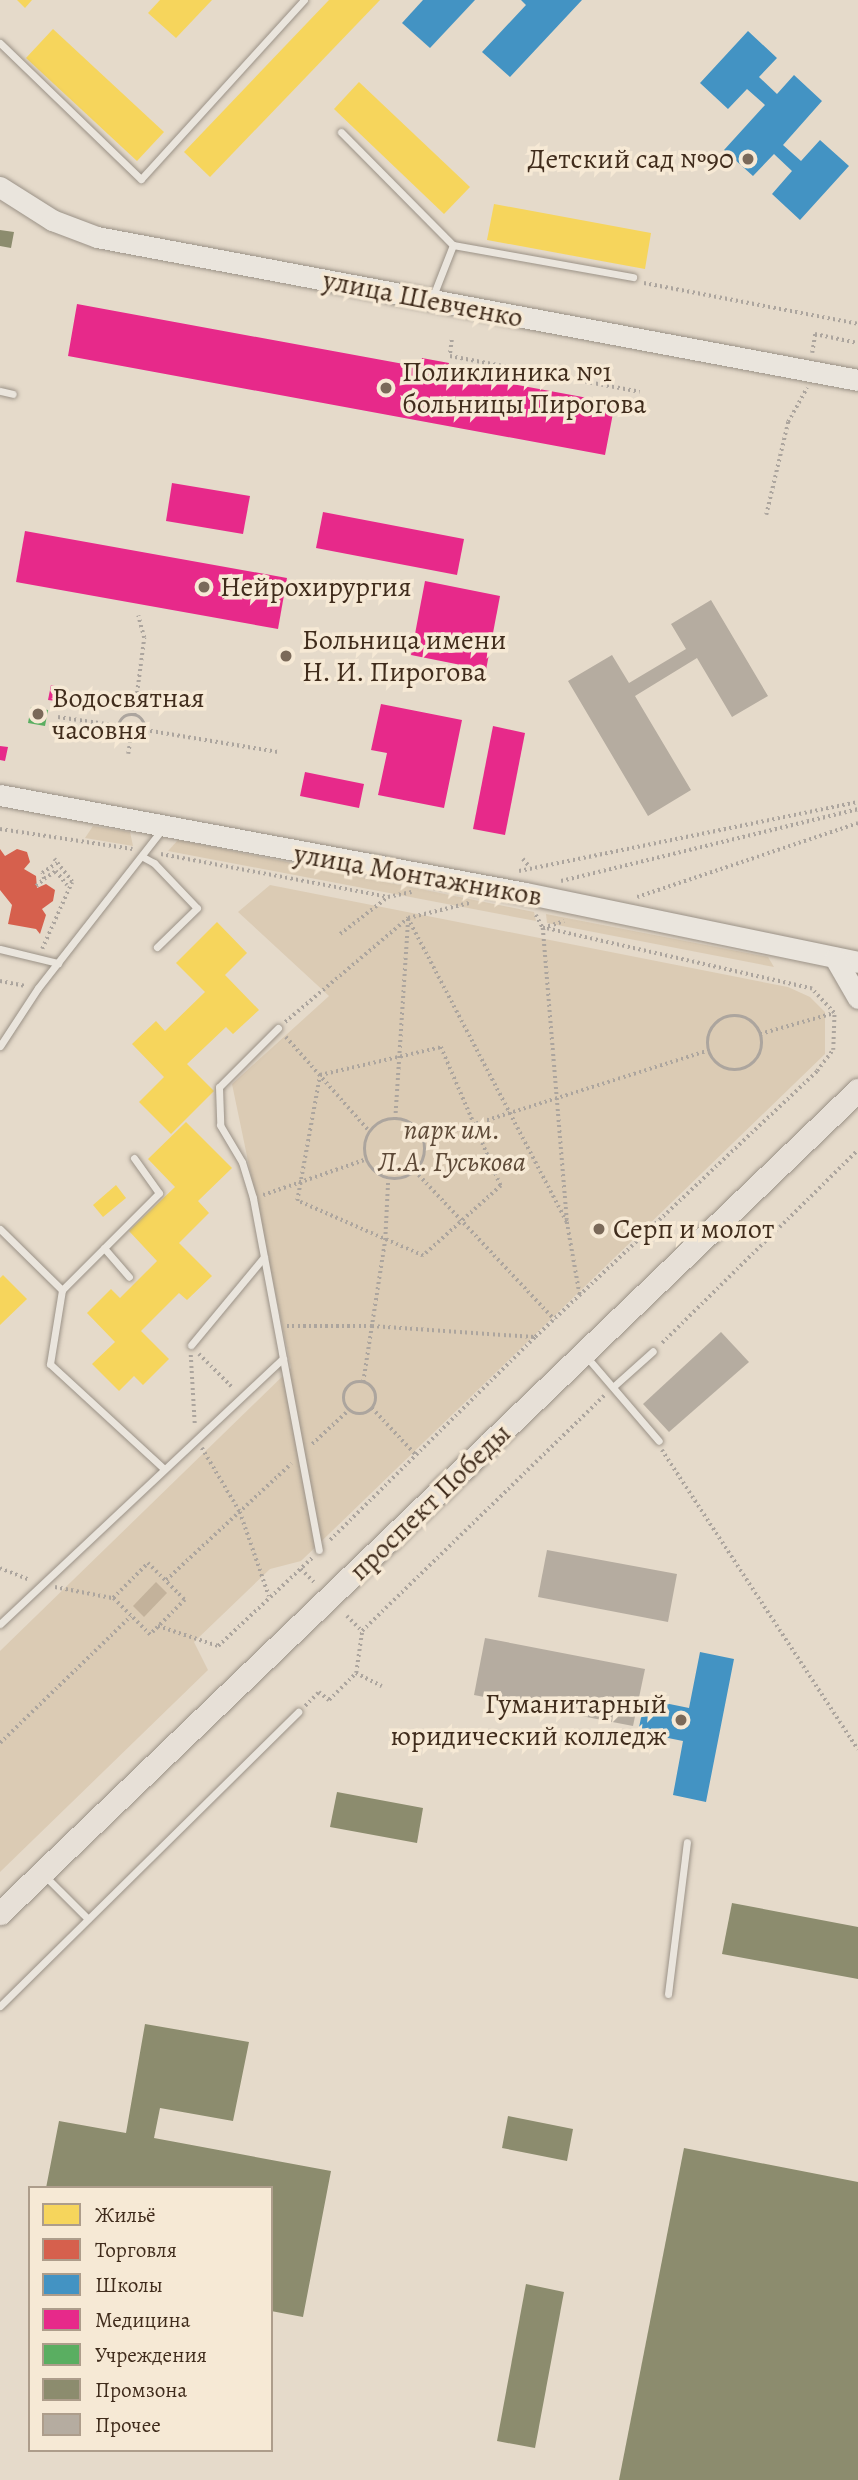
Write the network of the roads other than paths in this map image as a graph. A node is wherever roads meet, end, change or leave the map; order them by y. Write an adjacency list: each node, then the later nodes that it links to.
1 (304, 0): 2 (lane)
2 (0, 43)
3 (341, 132): 5 (lane)
4 (0, 187): 7 (main road, улица Шевченко)
5 (453, 245): 6 (lane); 7 (lane)
6 (634, 277)
7 (431, 300): 8 (main road, улица Шевченко)
8 (858, 380)
9 (0, 391): 10 (lane)
10 (13, 394)
11 (0, 795): 12 (main road, улица Монтажников)
12 (163, 827): 13 (lane); 16 (main road, улица Монтажников)
13 (143, 857): 14 (lane); 18 (lane)
14 (157, 947)
15 (0, 948): 18 (lane)
16 (835, 958): 17 (main road, улица Монтажников); 19 (main road)
17 (858, 962)
18 (58, 963): 21 (lane)
19 (858, 998)
20 (278, 1028): 26 (lane)
21 (0, 1046)
22 (858, 1090): 31 (main road, проспект Победы)
23 (134, 1158): 25 (lane)
24 (0, 1229): 28 (lane)
25 (104, 1248): 27 (lane); 28 (lane)
26 (264, 1257): 29 (lane); 32 (lane)
27 (129, 1277)
28 (62, 1290): 35 (lane)
29 (191, 1345)
30 (653, 1351): 33 (lane)
31 (584, 1354): 33 (lane); 40 (main road, проспект Победы)
32 (283, 1358): 35 (lane); 36 (lane)
33 (614, 1386): 34 (lane)
34 (659, 1441)
35 (163, 1468): 37 (lane)
36 (319, 1550)
37 (0, 1624)
38 (298, 1712): 42 (lane)
39 (687, 1842): 43 (lane)
40 (42, 1872): 41 (main road, проспект Победы); 42 (lane)
41 (0, 1913)
42 (88, 1919): 44 (lane)
43 (668, 1994)
44 (0, 2006)

